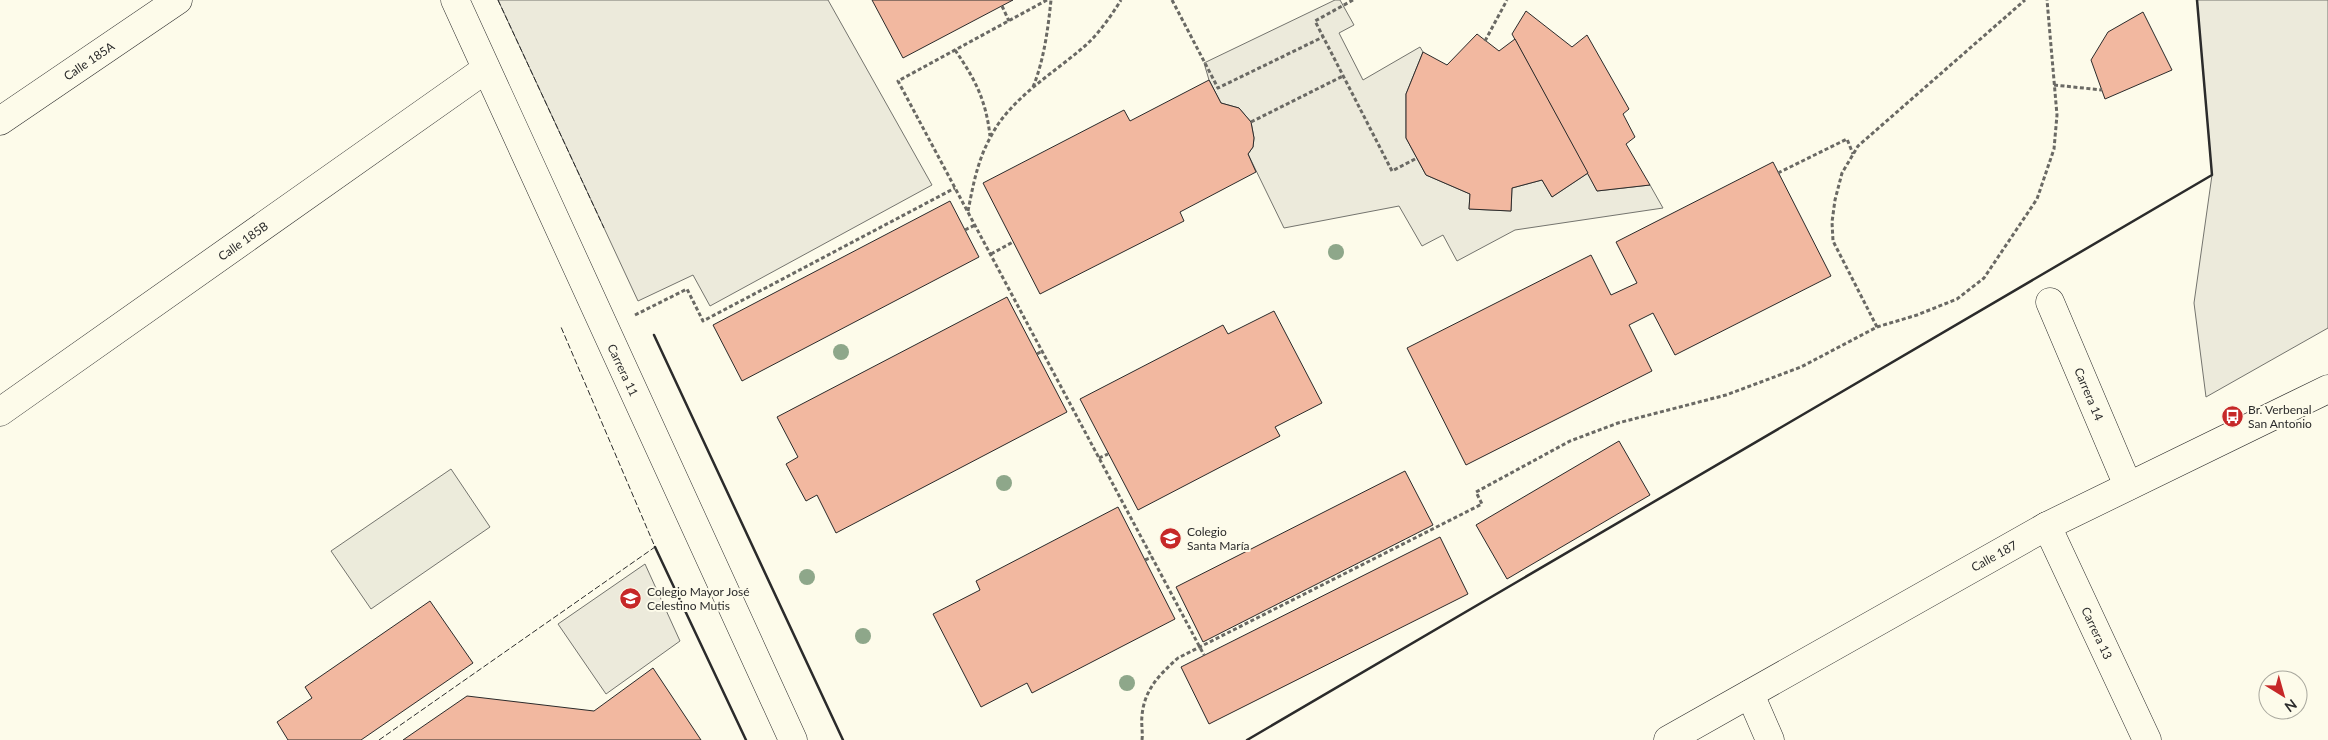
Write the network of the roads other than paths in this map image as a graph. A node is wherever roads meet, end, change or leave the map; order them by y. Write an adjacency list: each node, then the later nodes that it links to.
1 (178, 0): 4 (street, Calle 185A)
2 (455, 0): 3 (street, Carrera 11)
3 (486, 70): 7 (street, Calle 185B); 11 (street, Carrera 11)
4 (0, 121)
5 (2050, 302): 8 (street, Carrera 14)
6 (2328, 389): 8 (street, Calle 187)
7 (0, 412)
8 (2128, 486): 9 (street, Calle 187)
9 (2047, 526): 10 (street, Calle 187); 14 (street, Carrera 13)
10 (1750, 694): 12 (street, Calle 187); 13 (street)
11 (793, 740)
12 (1668, 740)
13 (1770, 740)
14 (2147, 740)

